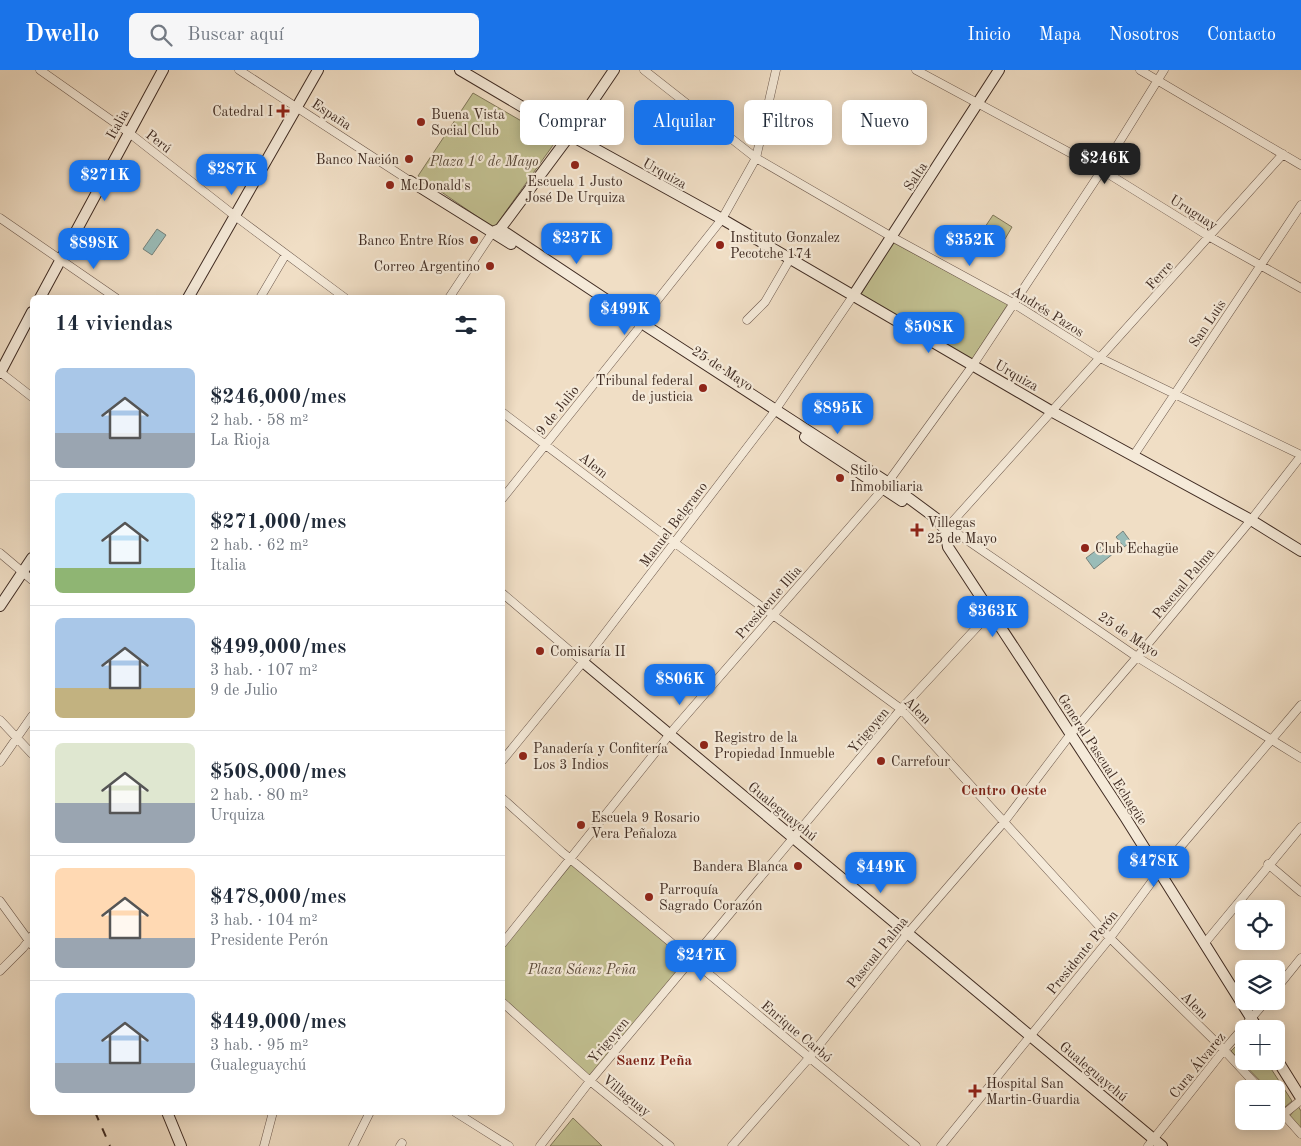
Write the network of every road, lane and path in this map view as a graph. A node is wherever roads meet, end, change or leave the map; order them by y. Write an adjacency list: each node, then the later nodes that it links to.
1 (40, 70): 18 (street, Perú)
2 (163, 70): 18 (street, Italia)
3 (239, 70): 17 (street, España)
4 (318, 70): 17 (street)
5 (460, 70): 16 (street, Urquiza)
6 (614, 70): 14 (street)
7 (644, 70): 22 (street, Andrés Pazos)
8 (776, 70): 22 (street, 9 de Julio)
9 (916, 70): 15 (street, Uruguay)
10 (998, 70): 15 (street, Salta)
11 (1140, 70): 13 (street)
12 (1164, 70): 13 (street, Presidente Illia)
13 (1158, 80): 21 (street); 24 (street, Presidente Illia)
14 (594, 100)
15 (977, 104): 24 (street, Uruguay); 31 (street, Salta)
16 (520, 105)
17 (298, 107): 25 (street, España); 27 (street)
18 (128, 132): 27 (street, Perú); 35 (street, Italia)
19 (562, 145): 30 (street)
20 (588, 145): 29 (street, Urquiza)
21 (1283, 154): 23 (street); 32 (street, Ferre)
22 (756, 158): 29 (street, 9 de Julio); 31 (street, Andrés Pazos)
23 (1301, 165)
24 (1102, 170): 32 (street, Uruguay); 45 (street, Presidente Illia)
25 (410, 180): 30 (street, 25 de Mayo)
26 (1301, 205): 36 (street, San Luis)
27 (236, 216): 33 (street, Perú); 40 (street)
28 (0, 218): 35 (street)
29 (722, 220): 34 (street, Urquiza); 48 (street, 9 de Julio)
30 (496, 231): 43 (street); 48 (street, 25 de Mayo)
31 (892, 237): 44 (street, Salta); 45 (street, Andrés Pazos)
32 (1210, 237): 36 (street, Uruguay); 49 (street, Ferre)
33 (286, 254): 41 (street); 42 (street, Perú)
34 (790, 259): 44 (street, Urquiza); 47 (street)
35 (60, 260): 38 (street, Italia); 39 (street)
36 (1261, 265): 37 (street, Uruguay); 52 (street, San Luis)
37 (1301, 288)
38 (42, 295)
39 (112, 295)
40 (190, 295)
41 (262, 295)
42 (341, 295)
43 (451, 295)
44 (853, 296): 50 (street, Urquiza); 55 (street, Manuel Belgrano)
45 (1013, 303): 49 (street, Andrés Pazos); 50 (street, Presidente Illia)
46 (30, 316): 51 (street)
47 (747, 320)
48 (639, 326): 55 (street, 25 de Mayo); 57 (street, 9 de Julio)
49 (1100, 358): 52 (street, Andrés Pazos); 54 (street, Ferre)
50 (973, 365): 54 (street, Urquiza); 60 (street, Presidente Illia)
51 (0, 372): 53 (street)
52 (1175, 394): 58 (street, San Luis); 59 (street, Andrés Pazos)
53 (30, 395)
54 (1050, 411): 58 (street, Urquiza); 63 (street)
55 (773, 412): 60 (street, 25 de Mayo); 64 (street, Manuel Belgrano)
56 (505, 414): 57 (street, Alem)
57 (546, 444): 61 (street, 9 de Julio); 64 (street, Alem)
58 (1134, 455): 62 (street, Urquiza)
59 (1301, 456): 62 (street, Pascual Palma)
60 (885, 485): 63 (street, 25 de Mayo); 73 (street, Presidente Illia)
61 (505, 495)
62 (1251, 520): 65 (street, Urquiza); 74 (street, Pascual Palma)
63 (944, 530): 72 (street, General Pascual Echagüe); 74 (street, 25 de Mayo)
64 (674, 543): 73 (street, Alem); 75 (street, Manuel Belgrano)
65 (1301, 551)
66 (0, 553): 68 (street)
67 (30, 562): 68 (street)
68 (24, 573): 69 (street); 71 (street)
69 (30, 578)
70 (505, 597): 75 (street, Gualeguaychú)
71 (0, 606)
72 (991, 612): 77 (street, Yrigoyen); 80 (street, General Pascual Echagüe)
73 (773, 615): 77 (street, Alem); 81 (street, Presidente Illia)
74 (1138, 657): 80 (street, Pascual Palma); 83 (street, 25 de Mayo)
75 (583, 662): 81 (street, Gualeguaychú); 85 (street, Manuel Belgrano)
76 (1301, 705): 83 (street, Presidente Perón)
77 (902, 709): 89 (street, Alem); 91 (street, Yrigoyen)
78 (30, 719): 82 (street)
79 (0, 720): 82 (street)
80 (1070, 734): 89 (street, Pascual Palma); 94 (street, General Pascual Echagüe)
81 (670, 736): 91 (street, Gualeguaychú); 92 (street, Presidente Illia)
82 (17, 738): 84 (street); 87 (street)
83 (1272, 739): 86 (street, 25 de Mayo); 94 (street, Presidente Perón)
84 (30, 752)
85 (505, 757)
86 (1301, 758)
87 (0, 762)
88 (505, 801): 92 (street, Enrique Carbó)
89 (1004, 822): 97 (street, Pascual Palma); 98 (street, Alem)
90 (1301, 827): 93 (street)
91 (794, 837): 97 (street, Gualeguaychú); 104 (street, Yrigoyen)
92 (571, 859): 100 (street, Presidente Illia); 104 (street, Enrique Carbó)
93 (1268, 864): 95 (street); 102 (street)
94 (1159, 872): 98 (street, Presidente Perón); 102 (street, General Pascual Echagüe)
95 (1301, 892)
96 (0, 902): 99 (street)
97 (908, 932): 110 (street, Gualeguaychú); 112 (street, Pascual Palma)
98 (1110, 938): 110 (street, Presidente Perón); 111 (street, Alem)
99 (30, 940)
100 (505, 940)
101 (30, 942): 105 (street)
102 (1204, 944): 109 (street, General Pascual Echagüe)
103 (1301, 958): 106 (street)
104 (693, 960): 112 (street, Enrique Carbó); 115 (street, Yrigoyen)
105 (0, 971)
106 (1285, 978)
107 (505, 1005): 115 (street, Villaguay)
108 (1259, 1010): 109 (street, Cura Álvarez)
109 (1252, 1019): 111 (street, Cura Álvarez)
110 (1030, 1036): 124 (street, Gualeguaychú); 133 (street, Presidente Perón)
111 (1224, 1050): 114 (street, Alem); 124 (street, Cura Álvarez)
112 (809, 1058): 131 (street, Pascual Palma); 132 (street, Enrique Carbó)
113 (1283, 1070): 116 (street)
114 (1252, 1080)
115 (590, 1081): 129 (street, Yrigoyen); 130 (street, Villaguay)
116 (1301, 1099): 117 (street)
117 (1285, 1113)
118 (168, 1115): 125 (street)
119 (272, 1115): 126 (street)
120 (368, 1115): 127 (street)
121 (460, 1115): 128 (street)
122 (1285, 1115): 123 (street)
123 (1301, 1134)
124 (1151, 1142): 134 (street, Gualeguaychú)
125 (181, 1146)
126 (264, 1146)
127 (353, 1146)
128 (509, 1146)
129 (540, 1146)
130 (670, 1146)
131 (732, 1146)
132 (916, 1146)
133 (941, 1146)
134 (1162, 1146)

